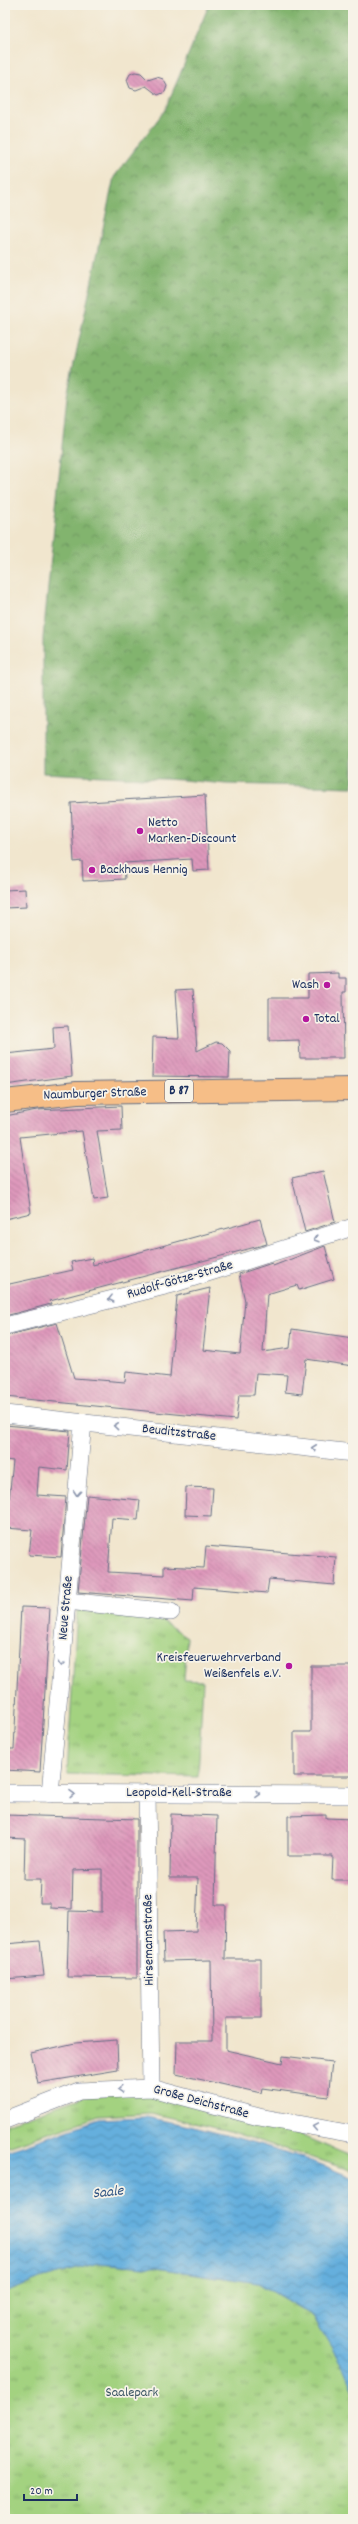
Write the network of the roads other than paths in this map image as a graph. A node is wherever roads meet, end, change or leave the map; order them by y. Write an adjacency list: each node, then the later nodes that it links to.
1 (353, 1089): 2 (main road, Naumburger Straße / B 87)
2 (5, 1101)
3 (353, 1227): 4 (street, Rudolf-Götze-Straße, one-way to 4)
4 (5, 1326)
5 (5, 1414): 6 (street, Beuditzstraße)
6 (83, 1422): 7 (street, Beuditzstraße, one-way to 6); 8 (street, Neue Straße, one-way to 8)
7 (353, 1453)
8 (67, 1601): 9 (street); 12 (street, Neue Straße, one-way to 12)
9 (171, 1612)
10 (5, 1793): 12 (street, Leopold-Kell-Straße)
11 (147, 1793): 12 (street, Leopold-Kell-Straße, one-way to 11); 13 (street, Leopold-Kell-Straße, one-way to 13); 14 (street, Hirsemannstraße)
12 (50, 1794)
13 (353, 1795)
14 (151, 2088): 15 (street, Große Deichstraße, one-way to 15); 16 (street, Große Deichstraße, one-way to 14)
15 (5, 2120)
16 (353, 2134)

